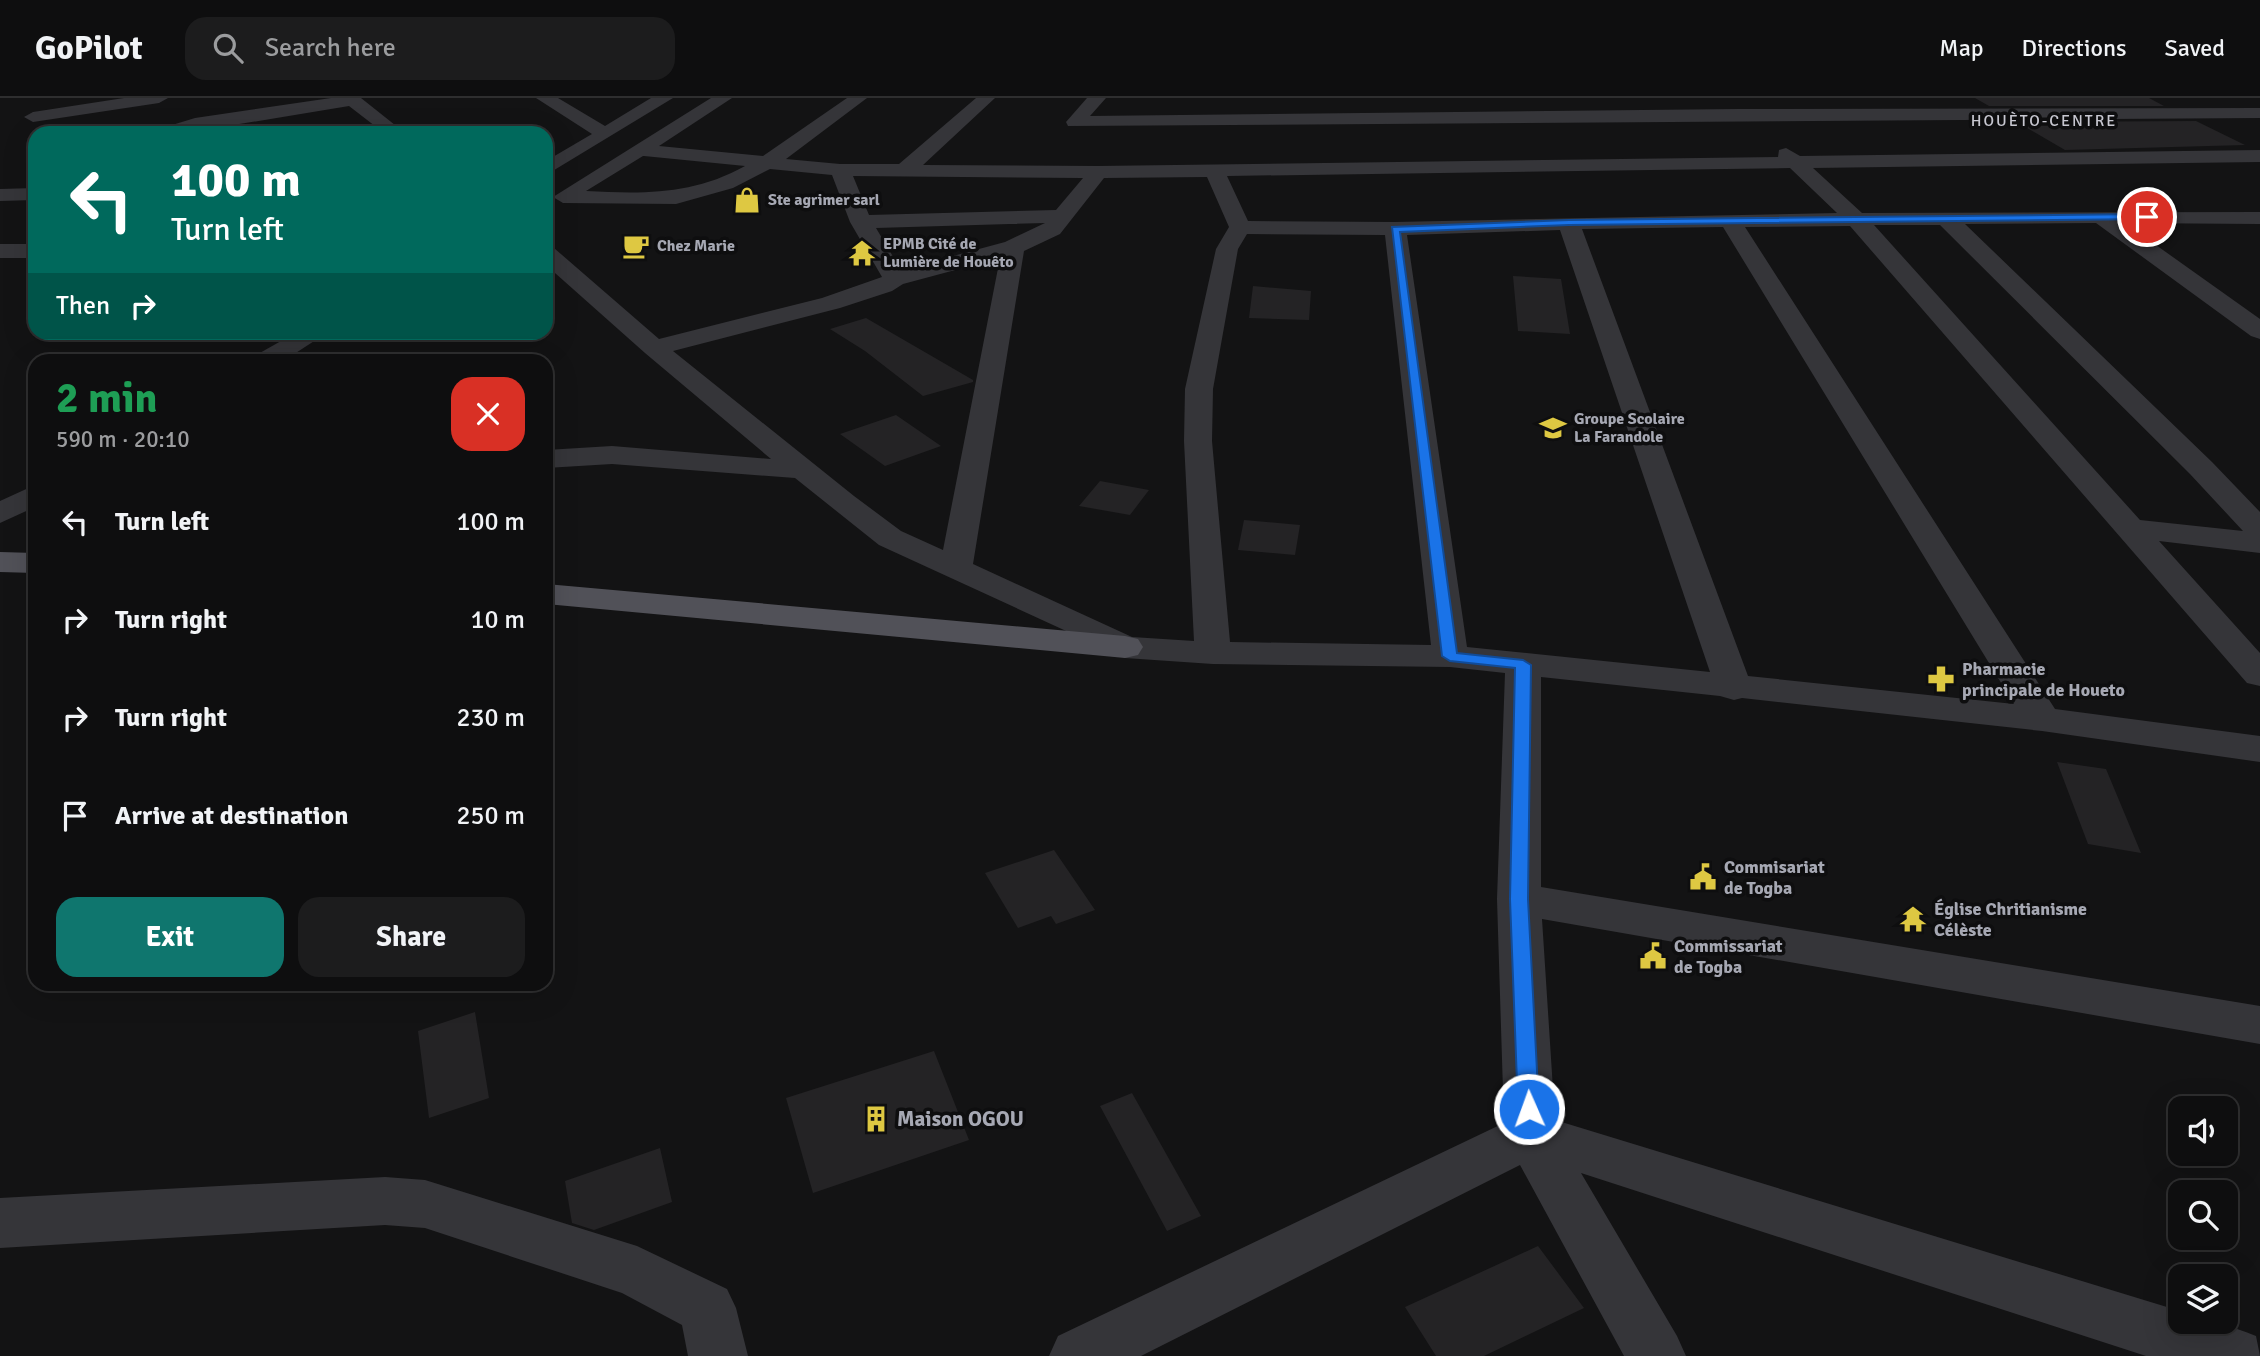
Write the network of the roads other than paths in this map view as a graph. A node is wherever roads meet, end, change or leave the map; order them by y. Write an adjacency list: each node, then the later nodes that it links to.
1 (159, 98): 12 (street)
2 (545, 98): 22 (street)
3 (664, 98): 22 (street)
4 (723, 98): 24 (street)
5 (858, 98): 27 (street)
6 (986, 98): 31 (street)
7 (1097, 98): 18 (street)
8 (1252, 98): 17 (street)
9 (1716, 98): 15 (street)
10 (2193, 98): 13 (street)
11 (352, 99): 20 (street); 21 (street)
12 (32, 108): 19 (street)
13 (2234, 111): 14 (street); 15 (street); 16 (street)
14 (2260, 113)
15 (1737, 114): 17 (street); 28 (street)
16 (2260, 119)
17 (1259, 120): 18 (street)
18 (1075, 122): 23 (street)
19 (33, 126)
20 (189, 126)
21 (387, 126)
22 (604, 133): 29 (street)
23 (1058, 139)
24 (644, 150): 27 (street); 37 (street)
25 (1041, 155): 32 (street)
26 (2260, 156): 28 (street)
27 (764, 163): 30 (street); 37 (street)
28 (1797, 163): 34 (street); 40 (street)
29 (553, 165)
30 (840, 170): 31 (street); 42 (street)
31 (905, 170): 32 (street)
32 (1024, 171): 33 (street)
33 (1098, 172): 34 (street); 38 (street)
34 (1215, 172): 45 (street)
35 (28, 194): 36 (street)
36 (0, 195)
37 (555, 202)
38 (1063, 216): 42 (street); 48 (street)
39 (2101, 216): 41 (street); 46 (street); 53 (street)
40 (1857, 220): 41 (street); 43 (street); 61 (street)
41 (1948, 220): 62 (street)
42 (861, 222): 52 (street)
43 (1731, 222): 44 (street); 74 (street)
44 (1569, 223): 47 (street); 73 (street)
45 (1240, 227): 47 (street); 69 (street)
46 (2255, 228)
47 (1395, 229): 70 (street)
48 (1013, 247): 52 (street); 66 (street)
49 (0, 251): 50 (street)
50 (28, 251)
51 (553, 259): 55 (street)
52 (895, 279): 55 (street)
53 (2260, 331)
54 (302, 340): 56 (street)
55 (654, 348): 58 (street)
56 (278, 354)
57 (553, 458): 58 (street)
58 (803, 470): 66 (street)
59 (28, 498): 60 (street)
60 (0, 514)
61 (2130, 528): 63 (street); 72 (street)
62 (2260, 531)
63 (2260, 544)
64 (0, 562): 65 (main road)
65 (28, 563)
66 (956, 569): 68 (street)
67 (553, 595): 68 (main road)
68 (1125, 647): 69 (street)
69 (1213, 653): 70 (street)
70 (1450, 656): 71 (street)
71 (1523, 665): 73 (street); 76 (street)
72 (2260, 676)
73 (1734, 689): 74 (street)
74 (2042, 719): 75 (street)
75 (2260, 749)
76 (1519, 899): 77 (street); 78 (street)
77 (2260, 1025)
78 (1530, 1135): 81 (street); 82 (street); 83 (street)
79 (0, 1223): 80 (street)
80 (718, 1356)
81 (1079, 1356)
82 (1656, 1356)
83 (2235, 1356)

